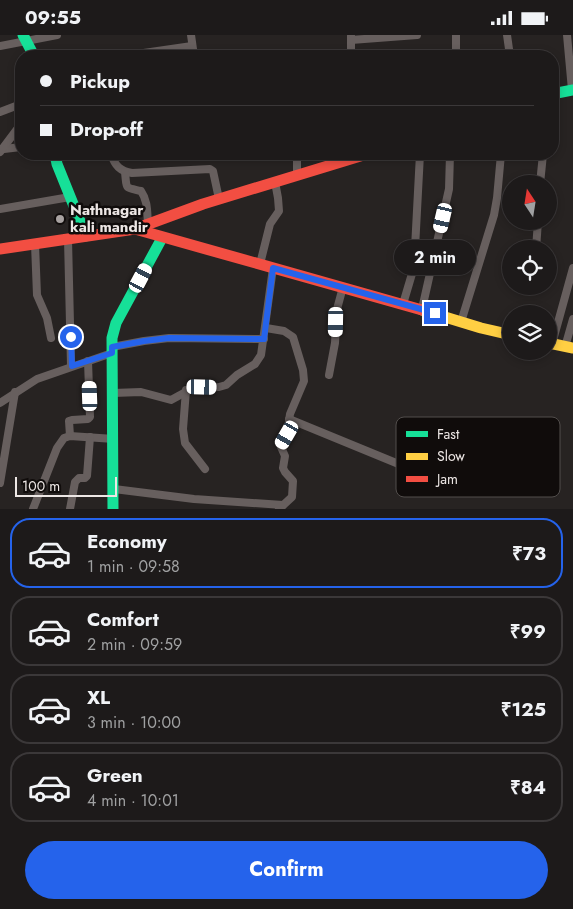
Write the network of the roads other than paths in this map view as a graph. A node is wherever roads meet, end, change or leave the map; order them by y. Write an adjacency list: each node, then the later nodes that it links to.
1 (57, 35): 7 (street)
2 (191, 35): 10 (street)
3 (418, 35): 8 (street)
4 (456, 35): 14 (street)
5 (507, 35): 15 (street)
6 (567, 35): 16 (street)
7 (26, 38): 9 (street); 11 (main road)
8 (351, 38)
9 (0, 46)
10 (192, 47): 12 (street); 13 (street)
11 (31, 50)
12 (169, 50)
13 (193, 50)
14 (456, 50)
15 (509, 50)
16 (572, 90): 17 (main road)
17 (559, 93)
18 (15, 107): 19 (street)
19 (0, 112)
20 (15, 130): 22 (street)
21 (15, 148): 22 (street)
22 (2, 150)
23 (56, 160): 35 (main road)
24 (114, 160): 31 (street)
25 (297, 160): 32 (street)
26 (343, 160): 32 (main road)
27 (420, 160): 49 (street)
28 (450, 160): 50 (street)
29 (501, 160): 53 (street)
30 (542, 160): 33 (street)
31 (125, 172): 36 (street); 38 (street)
32 (298, 175): 34 (main road)
33 (541, 175)
34 (275, 182): 36 (main road); 45 (street)
35 (70, 197): 37 (street); 40 (main road)
36 (219, 199): 38 (main road)
37 (0, 209)
38 (148, 224): 39 (main road)
39 (135, 229): 40 (main road); 41 (main road)
40 (86, 236): 42 (main road)
41 (162, 238): 45 (main road); 59 (main road)
42 (68, 239): 43 (main road); 61 (street)
43 (35, 244): 44 (main road); 56 (street)
44 (0, 249)
45 (260, 264): 46 (main road)
46 (273, 268): 48 (main road); 54 (street)
47 (573, 268): 52 (street)
48 (343, 287): 49 (main road); 62 (street)
49 (404, 304): 50 (main road)
50 (422, 309): 53 (main road)
51 (573, 319): 58 (street)
52 (557, 320)
53 (461, 321): 55 (main road)
54 (266, 328): 57 (street); 67 (street)
55 (502, 332)
56 (51, 338)
57 (264, 339): 59 (street); 63 (street)
58 (569, 347)
59 (112, 350): 60 (street); 65 (main road)
60 (88, 361): 61 (street); 68 (street)
61 (72, 366): 64 (street)
62 (329, 375)
63 (186, 391): 65 (street); 72 (street)
64 (15, 392): 66 (street); 73 (street)
65 (113, 393): 70 (main road)
66 (0, 403)
67 (289, 419): 71 (street); 76 (street)
68 (70, 436): 69 (street); 77 (street)
69 (90, 437): 70 (street); 78 (street)
70 (114, 439): 74 (main road)
71 (396, 463)
72 (205, 469)
73 (0, 480)
74 (114, 489): 75 (street); 79 (main road)
75 (255, 506): 76 (street)
76 (281, 507)
77 (33, 509)
78 (70, 509)
79 (113, 509)

